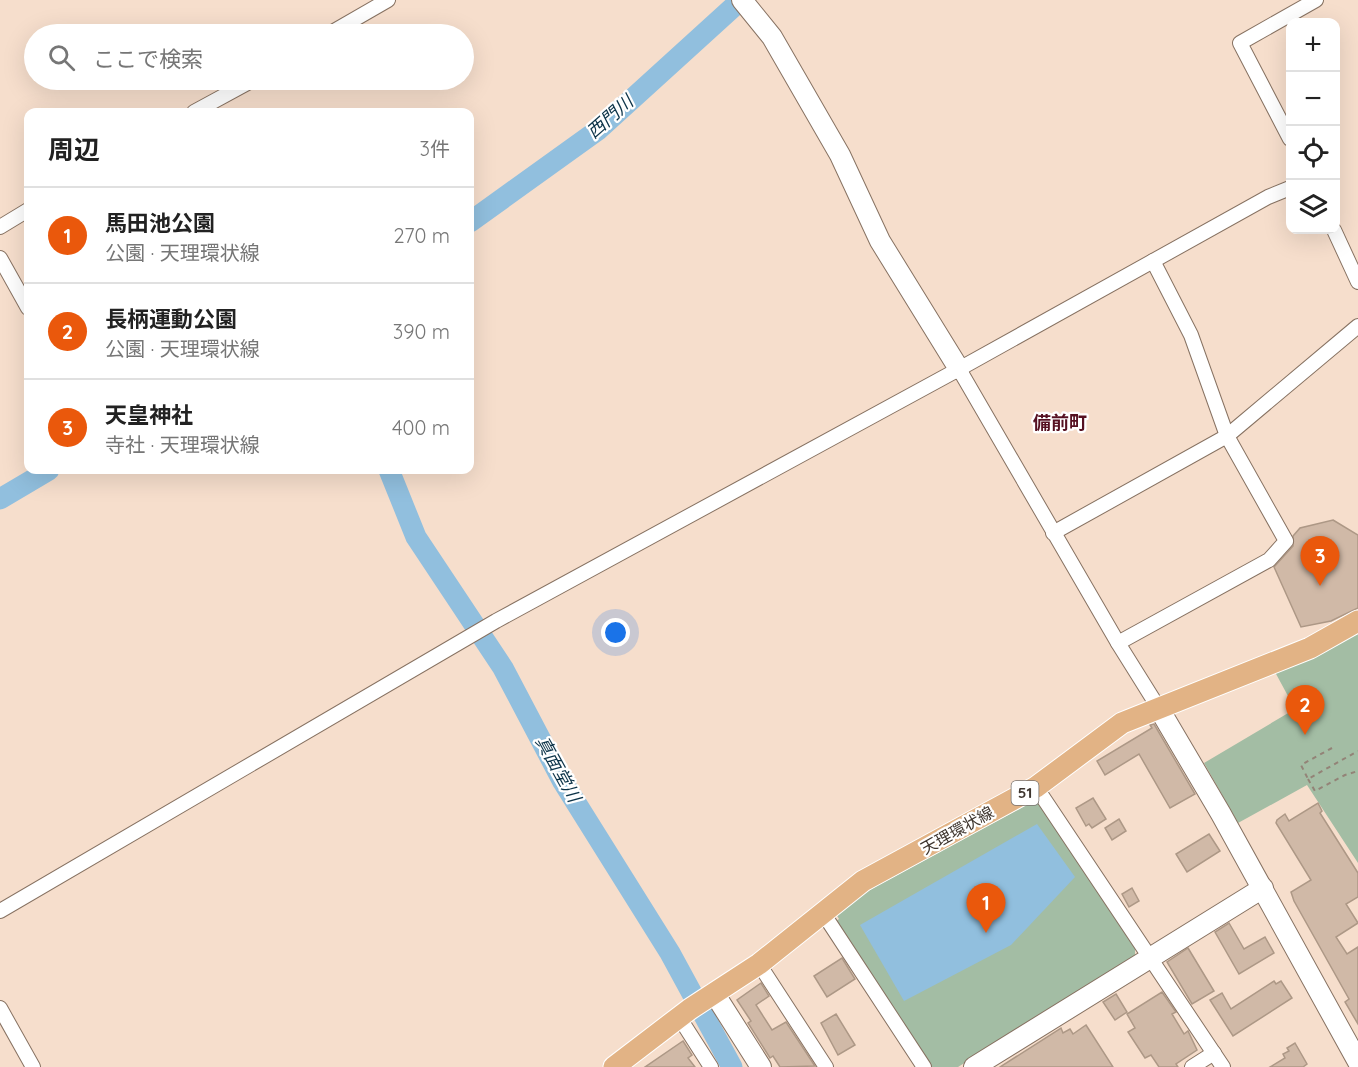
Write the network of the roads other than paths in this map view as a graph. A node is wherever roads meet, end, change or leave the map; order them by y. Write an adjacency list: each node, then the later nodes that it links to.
1 (388, 0): 4 (street)
2 (742, 0): 17 (street)
3 (1316, 0): 7 (street)
4 (346, 24)
5 (235, 90): 6 (street)
6 (201, 108)
7 (1286, 131)
8 (1286, 190): 13 (street)
9 (24, 212): 10 (street)
10 (0, 227)
11 (1336, 234): 14 (street)
12 (0, 258): 15 (street)
13 (1153, 261): 17 (street); 18 (street)
14 (1358, 282)
15 (24, 301)
16 (1358, 326): 18 (street)
17 (959, 369): 19 (street); 25 (street)
18 (1227, 436): 19 (street); 21 (street)
19 (1053, 533): 21 (street)
20 (1358, 621): 22 (main road, 天理環状線 / 51)
21 (1118, 643): 22 (street)
22 (1158, 707): 23 (main road, 天理環状線 / 51); 24 (street)
23 (1036, 787): 26 (main road, 天理環状線 / 51); 27 (street)
24 (1263, 888): 27 (street); 33 (street)
25 (0, 911)
26 (823, 913): 28 (main road, 天理環状線 / 51); 39 (street)
27 (1150, 958): 32 (street); 40 (street)
28 (759, 964): 29 (main road, 天理環状線 / 51); 38 (street)
29 (711, 995): 31 (main road, 天理環状線 / 51); 37 (street)
30 (0, 1008): 34 (street)
31 (684, 1013): 35 (main road, 天理環状線 / 51); 36 (street)
32 (1214, 1053): 41 (street); 42 (street)
33 (1353, 1063)
34 (33, 1067)
35 (614, 1067)
36 (711, 1067)
37 (761, 1067)
38 (826, 1067)
39 (924, 1067)
40 (974, 1067)
41 (1192, 1067)
42 (1223, 1067)

